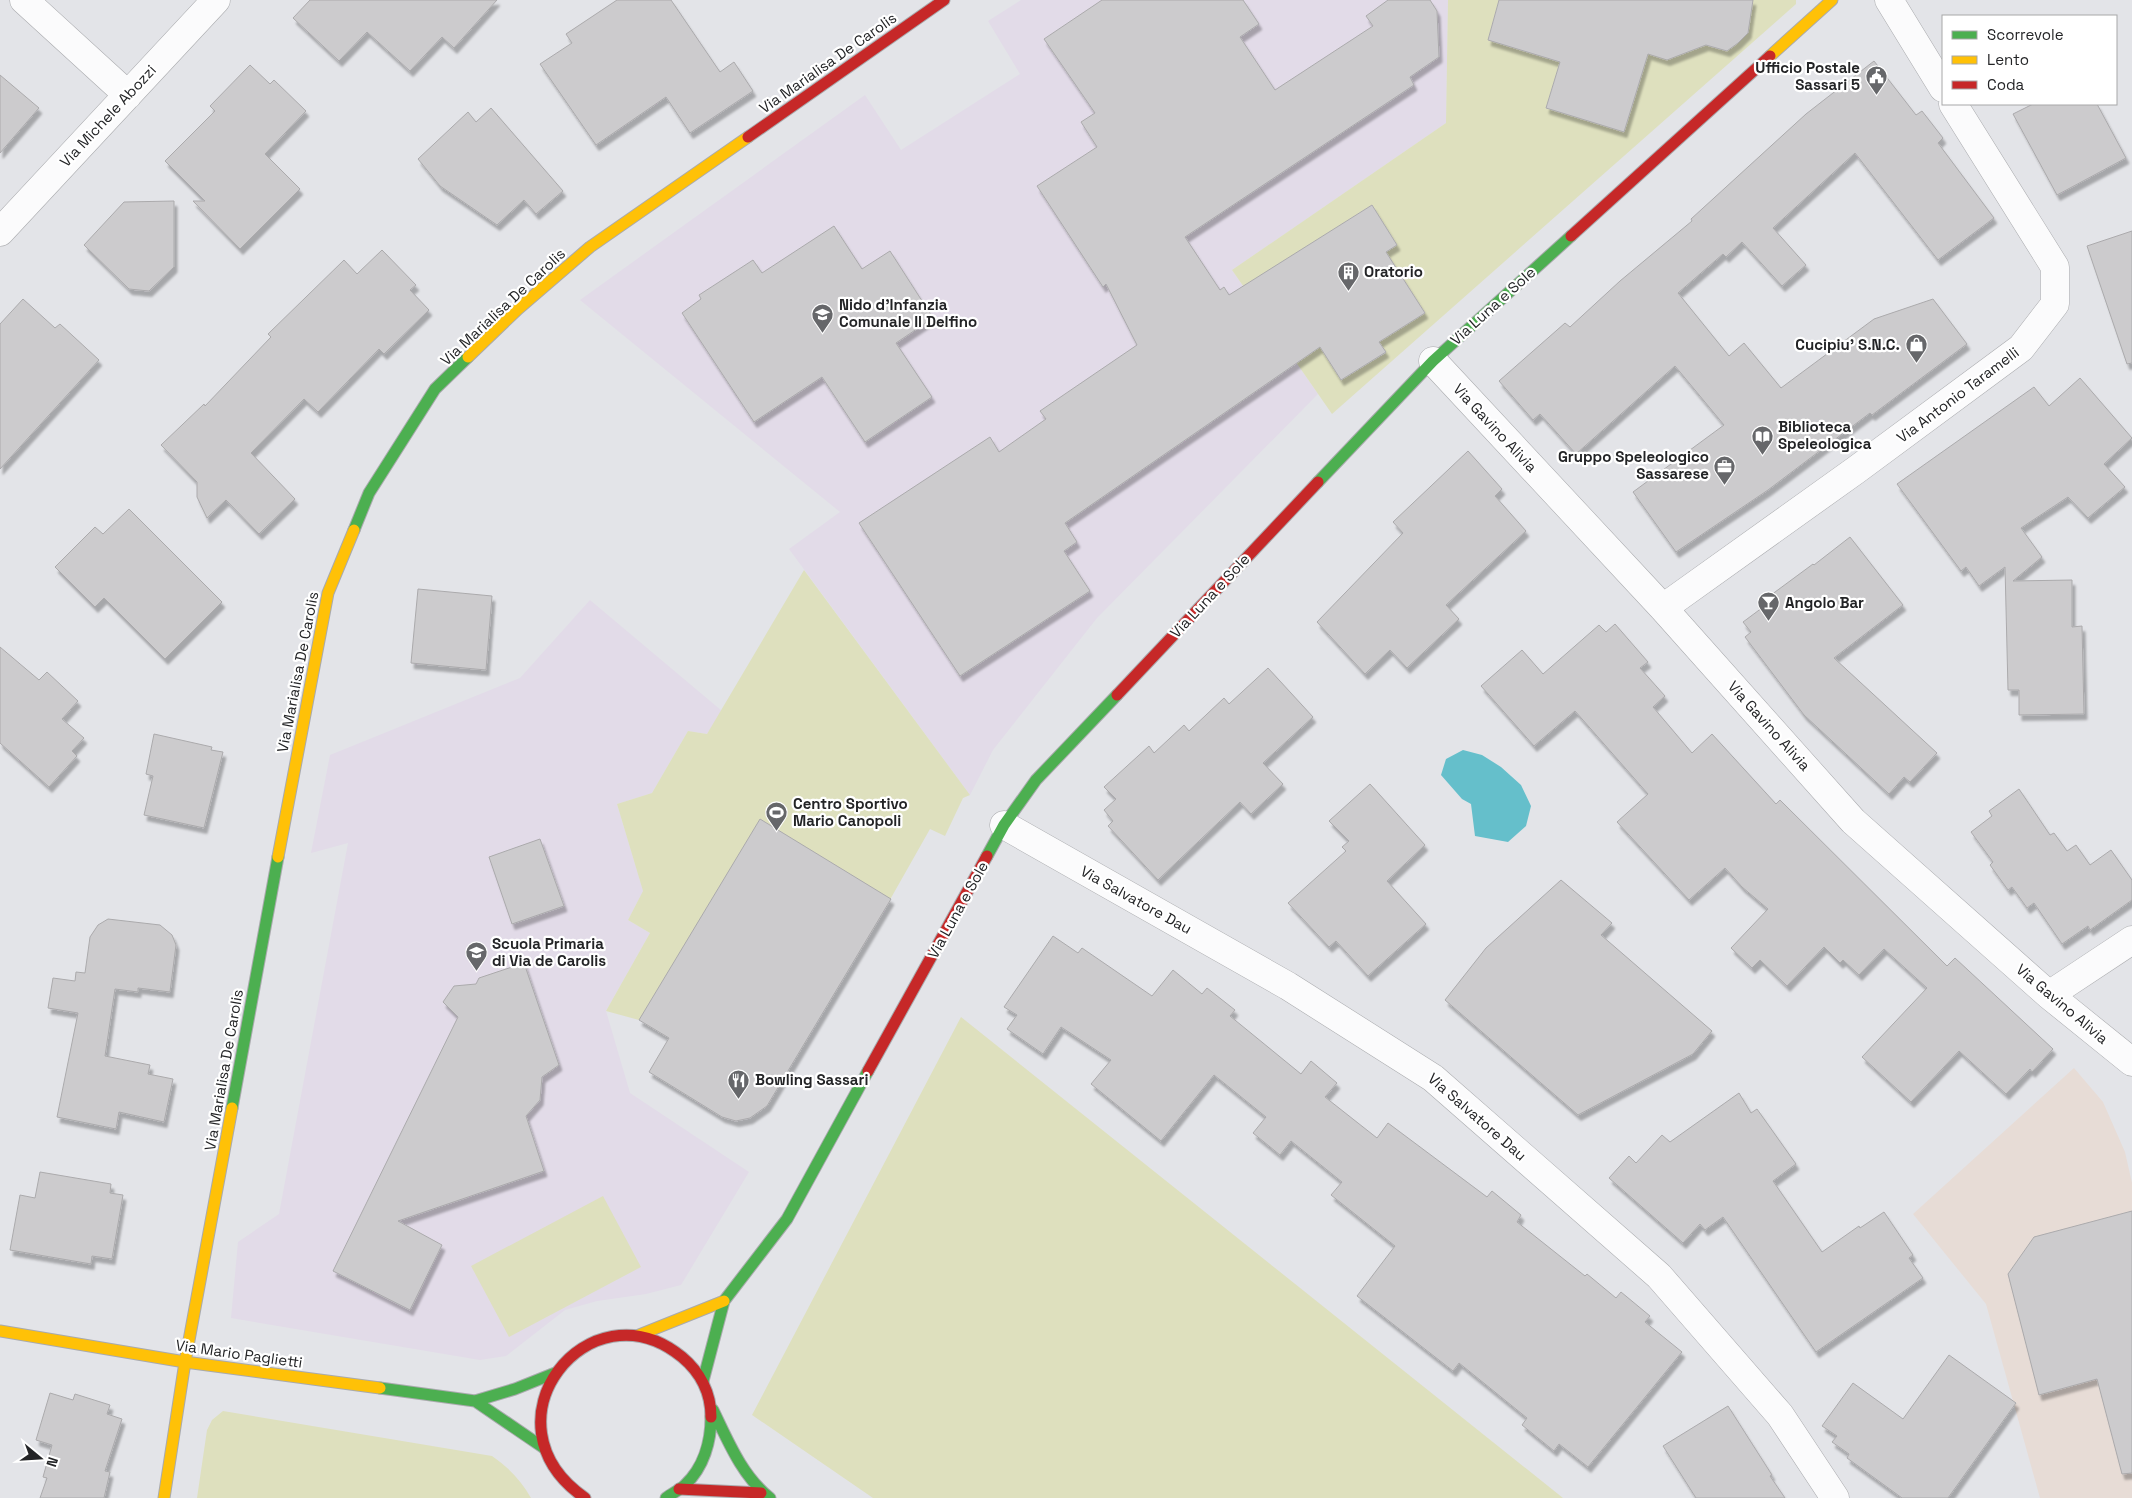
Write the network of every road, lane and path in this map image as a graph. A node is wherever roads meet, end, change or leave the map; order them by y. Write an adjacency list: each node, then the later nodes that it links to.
1 (24, 0): 7 (street)
2 (216, 0): 7 (street, Via Michele Abozzi)
3 (944, 0): 19 (street, Via Marialisa De Carolis)
4 (1832, 0): 10 (street, Via Luna e Sole)
5 (1889, 0): 6 (street)
6 (1942, 86)
7 (128, 95): 9 (street, Via Michele Abozzi)
8 (1954, 105): 11 (street, Via Antonio Taramelli)
9 (0, 232)
10 (1433, 361): 11 (street, Via Gavino Alivia); 12 (street, Via Luna e Sole)
11 (1663, 608): 14 (street, Via Gavino Alivia)
12 (1004, 826): 16 (street, Via Luna e Sole); 30 (street, Via Salvatore Dau)
13 (2132, 940): 14 (street)
14 (2049, 996): 15 (street, Via Gavino Alivia)
15 (2132, 1062)
16 (724, 1301): 18 (street); 21 (street, Via Luna e Sole)
17 (0, 1331): 19 (street, Via Mario Paglietti)
18 (639, 1335): 20 (street); 21 (street)
19 (186, 1362): 22 (street, Via Mario Paglietti); 28 (street, Via Marialisa De Carolis)
20 (555, 1373): 22 (street); 24 (street)
21 (703, 1382): 23 (street)
22 (475, 1401): 24 (street)
23 (711, 1407): 25 (street); 26 (street)
24 (544, 1448): 27 (street)
25 (679, 1489): 26 (street); 29 (street)
26 (765, 1495)
27 (582, 1497)
28 (164, 1498)
29 (666, 1498)
30 (1835, 1498)

